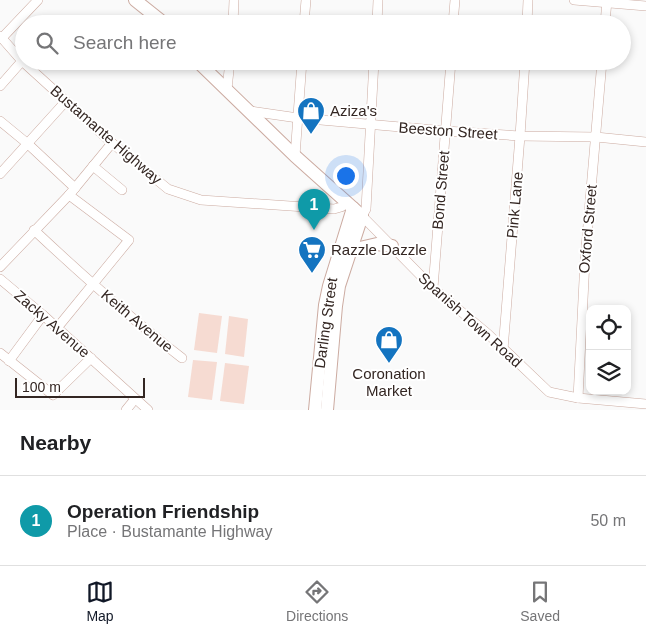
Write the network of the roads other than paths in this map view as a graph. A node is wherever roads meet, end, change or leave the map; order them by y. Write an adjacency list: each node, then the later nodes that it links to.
1 (38, 0): 11 (street)
2 (136, 0): 12 (street)
3 (234, 0): 13 (street)
4 (306, 0): 14 (street)
5 (378, 0): 15 (street)
6 (455, 0): 16 (street)
7 (528, 0): 17 (street)
8 (574, 0): 9 (street)
9 (607, 1): 10 (street); 18 (street)
10 (646, 6)
11 (23, 15)
12 (154, 15)
13 (233, 15)
14 (305, 15)
15 (377, 15)
16 (454, 15)
17 (527, 15)
18 (606, 15)
19 (15, 23): 20 (street)
20 (1, 37): 21 (street, Bustamante Highway)
21 (15, 54)
22 (15, 70): 31 (street)
23 (31, 70): 33 (street, Bustamante Highway)
24 (207, 70): 32 (street, Spanish Town Road)
25 (229, 70): 32 (street)
26 (301, 70): 35 (street)
27 (373, 70): 37 (street)
28 (450, 70): 38 (street, Bond Street)
29 (524, 70): 39 (street, Pink Lane)
30 (601, 70): 40 (street, Oxford Street)
31 (0, 86)
32 (227, 89): 34 (street, Spanish Town Road)
33 (66, 101): 42 (street, Bustamante Highway); 43 (street)
34 (250, 111): 35 (street, Beeston Street); 44 (street, Spanish Town Road)
35 (298, 118): 37 (street, Beeston Street); 44 (street)
36 (0, 121): 43 (street)
37 (370, 124): 38 (street, Beeston Street); 49 (street)
38 (446, 131): 39 (street, Beeston Street); 56 (street, Bond Street)
39 (520, 136): 40 (street, Beeston Street); 59 (street, Pink Lane)
40 (596, 137): 41 (street, Beeston Street); 64 (street, Oxford Street)
41 (646, 142)
42 (112, 143): 45 (street); 49 (street, Bustamante Highway)
43 (28, 144): 46 (street); 48 (street)
44 (294, 156): 49 (street, Spanish Town Road)
45 (93, 166): 47 (street); 48 (street)
46 (0, 174)
47 (122, 190)
48 (72, 192): 50 (street); 55 (street)
49 (354, 209): 51 (street, Spanish Town Road); 52 (street, Darling Street); 69 (street, Darling Street)
50 (34, 230): 53 (street); 55 (street, Keith Avenue)
51 (392, 246): 52 (street); 56 (street, Spanish Town Road)
52 (351, 250): 70 (street, Darling Street)
53 (0, 267)
54 (0, 279): 57 (street, Zacky Avenue)
55 (92, 284): 58 (street); 62 (street, Keith Avenue)
56 (434, 288): 59 (street, Spanish Town Road)
57 (43, 315): 58 (street, Zacky Avenue); 63 (street)
58 (57, 328): 61 (street, Zacky Avenue)
59 (503, 350): 64 (street, Spanish Town Road)
60 (0, 353): 63 (street)
61 (91, 358): 63 (street); 65 (street, Zacky Avenue)
62 (182, 358)
63 (9, 361)
64 (578, 398): 66 (street, Spanish Town Road)
65 (135, 399): 67 (street); 68 (street, Zacky Avenue)
66 (646, 404)
67 (126, 410)
68 (148, 410)
69 (316, 410)
70 (327, 410)

